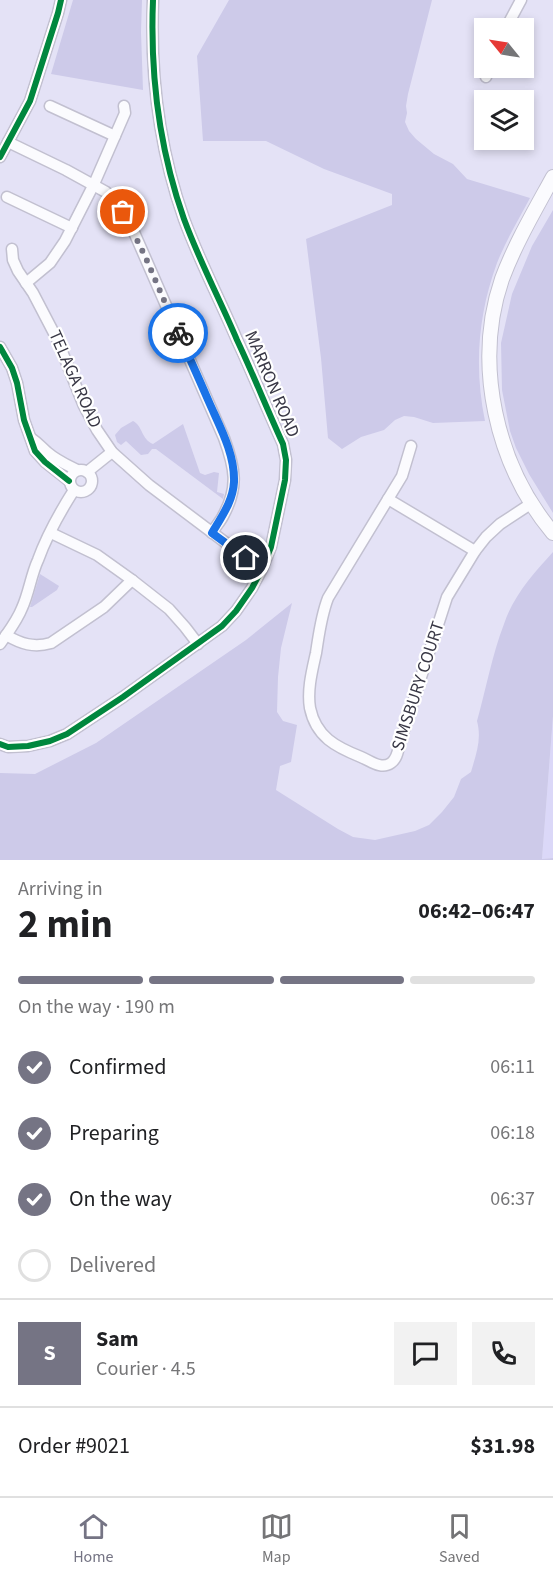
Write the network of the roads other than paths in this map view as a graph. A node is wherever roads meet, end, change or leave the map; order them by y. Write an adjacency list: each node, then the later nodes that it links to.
1 (61, 0): 8 (street)
2 (153, 0): 31 (street, MARRON ROAD)
3 (521, 0): 4 (street)
4 (511, 18)
5 (50, 106): 7 (street)
6 (124, 106): 7 (street)
7 (115, 136): 11 (street)
8 (8, 142): 9 (street); 11 (street)
9 (0, 156)
10 (553, 177): 23 (main road)
11 (94, 184): 13 (street); 25 (street)
12 (7, 197): 13 (street)
13 (72, 228): 15 (street)
14 (12, 249): 15 (street, TELAGA ROAD)
15 (26, 283): 19 (street, TELAGA ROAD)
16 (0, 347): 17 (street)
17 (32, 439): 20 (street); 21 (street)
18 (411, 446): 22 (street, SIMSBURY COURT)
19 (112, 452): 20 (street); 25 (street, TELAGA ROAD)
20 (82, 471): 21 (street); 21 (street)
21 (72, 486): 24 (street)
22 (388, 499): 27 (street); 27 (street, SIMSBURY COURT)
23 (532, 503): 26 (main road); 27 (street, SIMSBURY COURT)
24 (51, 533): 29 (street); 30 (street)
25 (212, 533): 28 (street, TELAGA ROAD)
26 (553, 533)
27 (475, 551)
28 (246, 558)
29 (132, 580): 30 (street); 31 (street)
30 (3, 639)
31 (198, 644): 32 (street, MARRON ROAD)
32 (0, 744)

